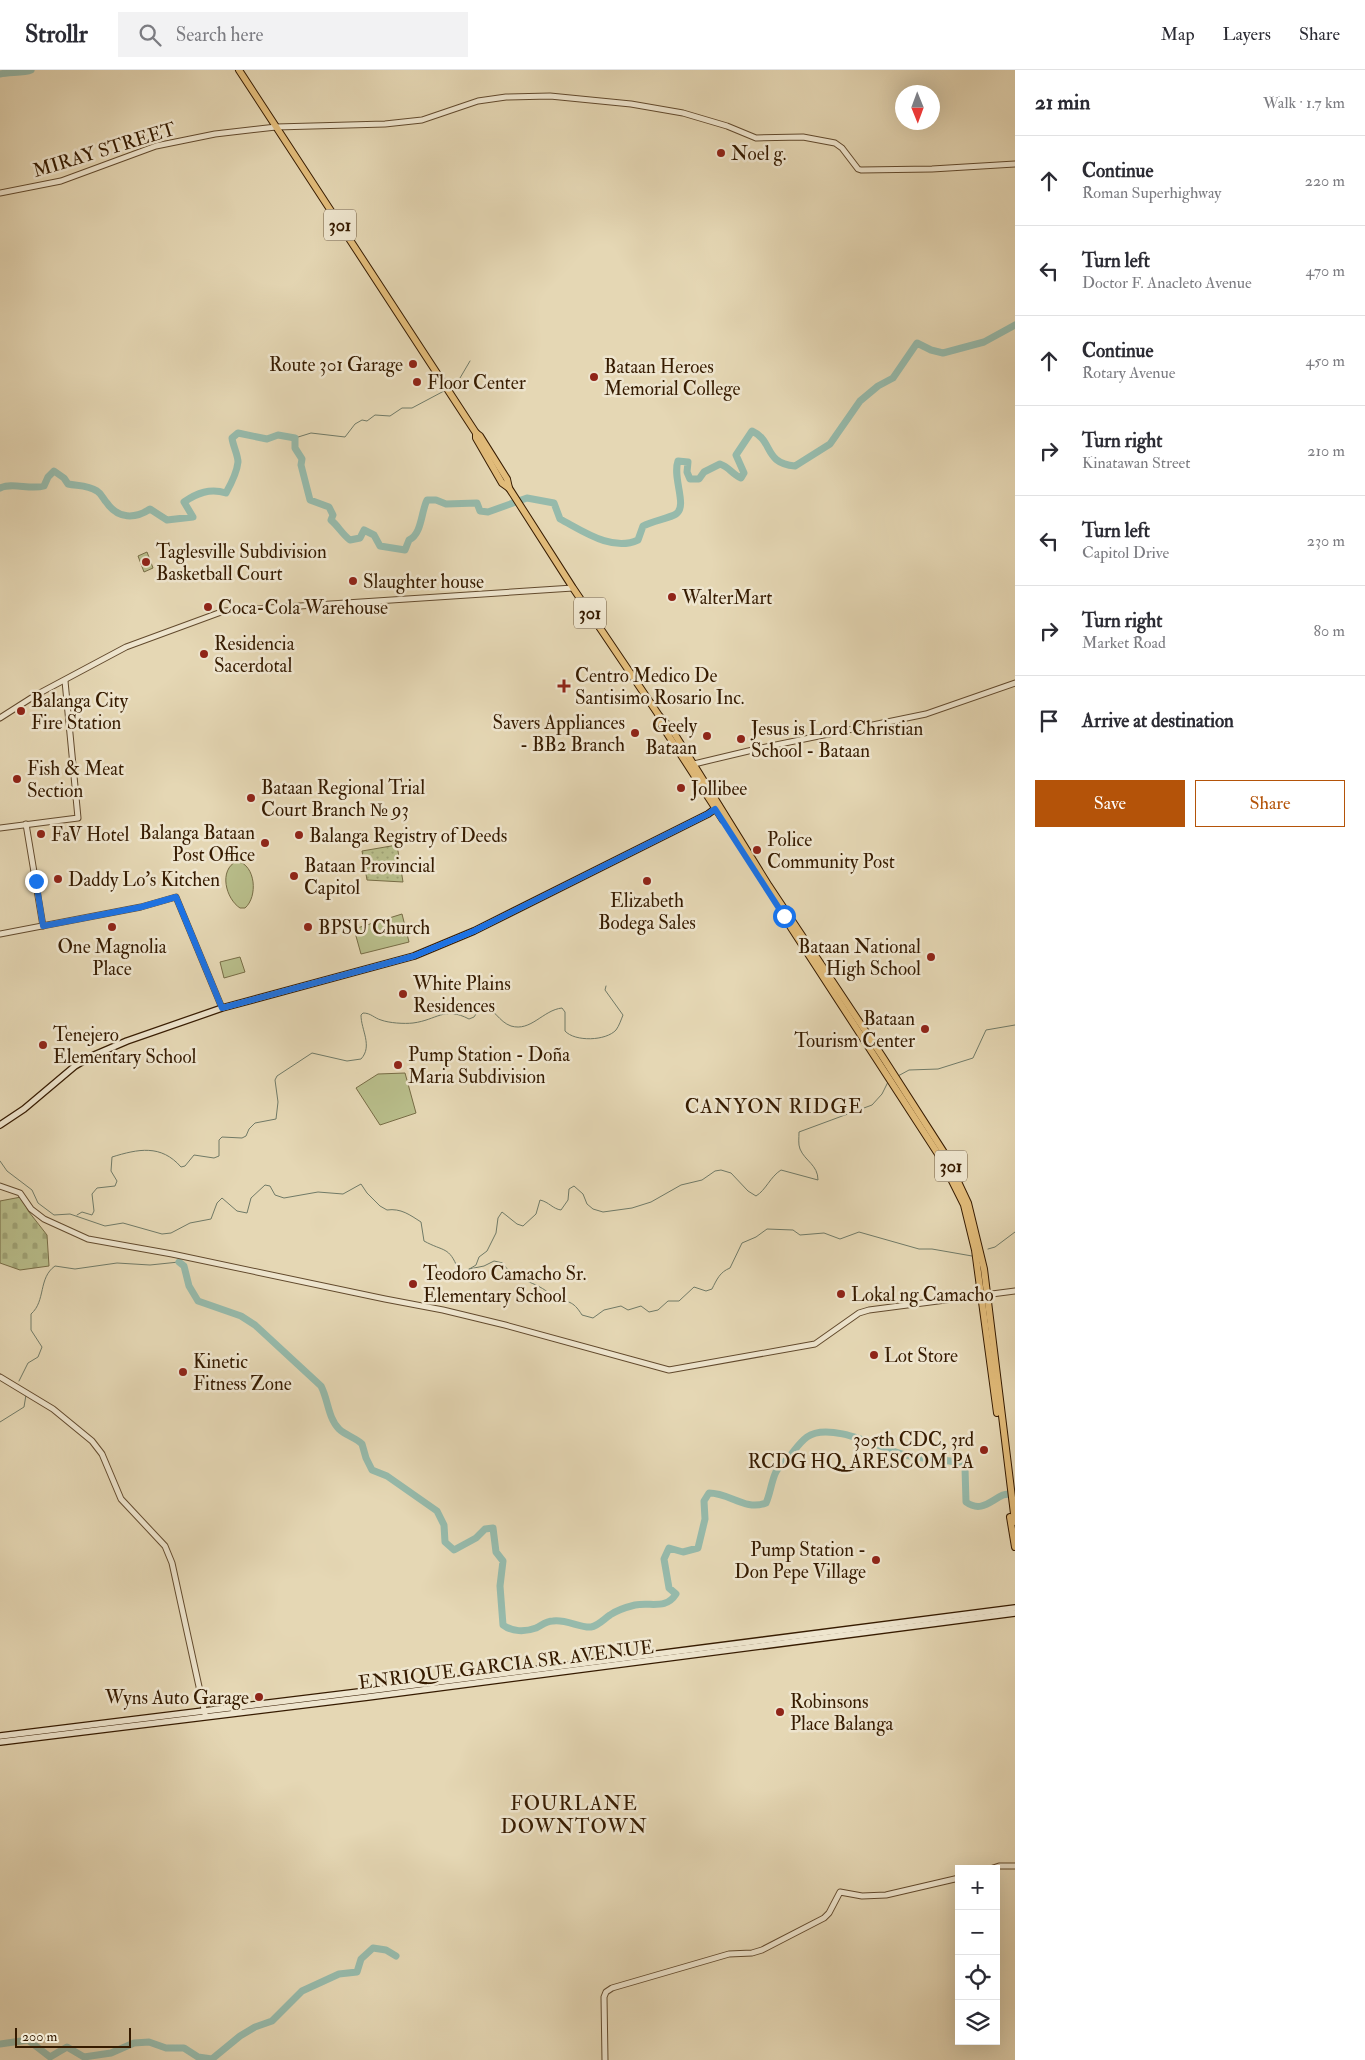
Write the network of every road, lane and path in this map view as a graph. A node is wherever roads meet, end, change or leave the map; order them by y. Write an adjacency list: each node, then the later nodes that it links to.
1 (239, 70): 2 (main road, 301)
2 (276, 127): 3 (street, MIRAY STREET); 4 (street, MIRAY STREET); 5 (main road, 301)
3 (1015, 164)
4 (0, 193)
5 (571, 586): 6 (street); 8 (main road, 301)
6 (65, 681): 9 (street); 12 (street)
7 (1015, 683): 10 (street)
8 (660, 717): 10 (main road, 301); 11 (main road, 301)
9 (0, 718)
10 (694, 764): 11 (main road, 301)
11 (717, 807): 16 (main road); 20 (main road, 301)
12 (26, 824): 13 (street); 14 (street)
13 (0, 828)
14 (43, 926): 15 (street); 16 (street)
15 (0, 934)
16 (222, 1008): 17 (main road)
17 (0, 1125)
18 (0, 1186): 20 (street)
19 (1015, 1291): 20 (street)
20 (983, 1295): 22 (main road, 301)
21 (0, 1377): 28 (street)
22 (1011, 1507): 23 (main road, 301); 24 (main road, 301)
23 (1015, 1522)
24 (1015, 1547)
25 (1015, 1608): 27 (main road, ENRIQUE GARCIA SR. AVENUE)
26 (1015, 1613): 27 (main road, ENRIQUE GARCIA SR. AVENUE)
27 (367, 1694): 28 (main road, ENRIQUE GARCIA SR. AVENUE)
28 (204, 1714): 29 (main road, ENRIQUE GARCIA SR. AVENUE); 30 (main road, ENRIQUE GARCIA SR. AVENUE)
29 (0, 1736)
30 (0, 1742)
31 (1000, 1866): 32 (street)
32 (1015, 1866)
33 (955, 1879): 34 (street)
34 (605, 2060)

